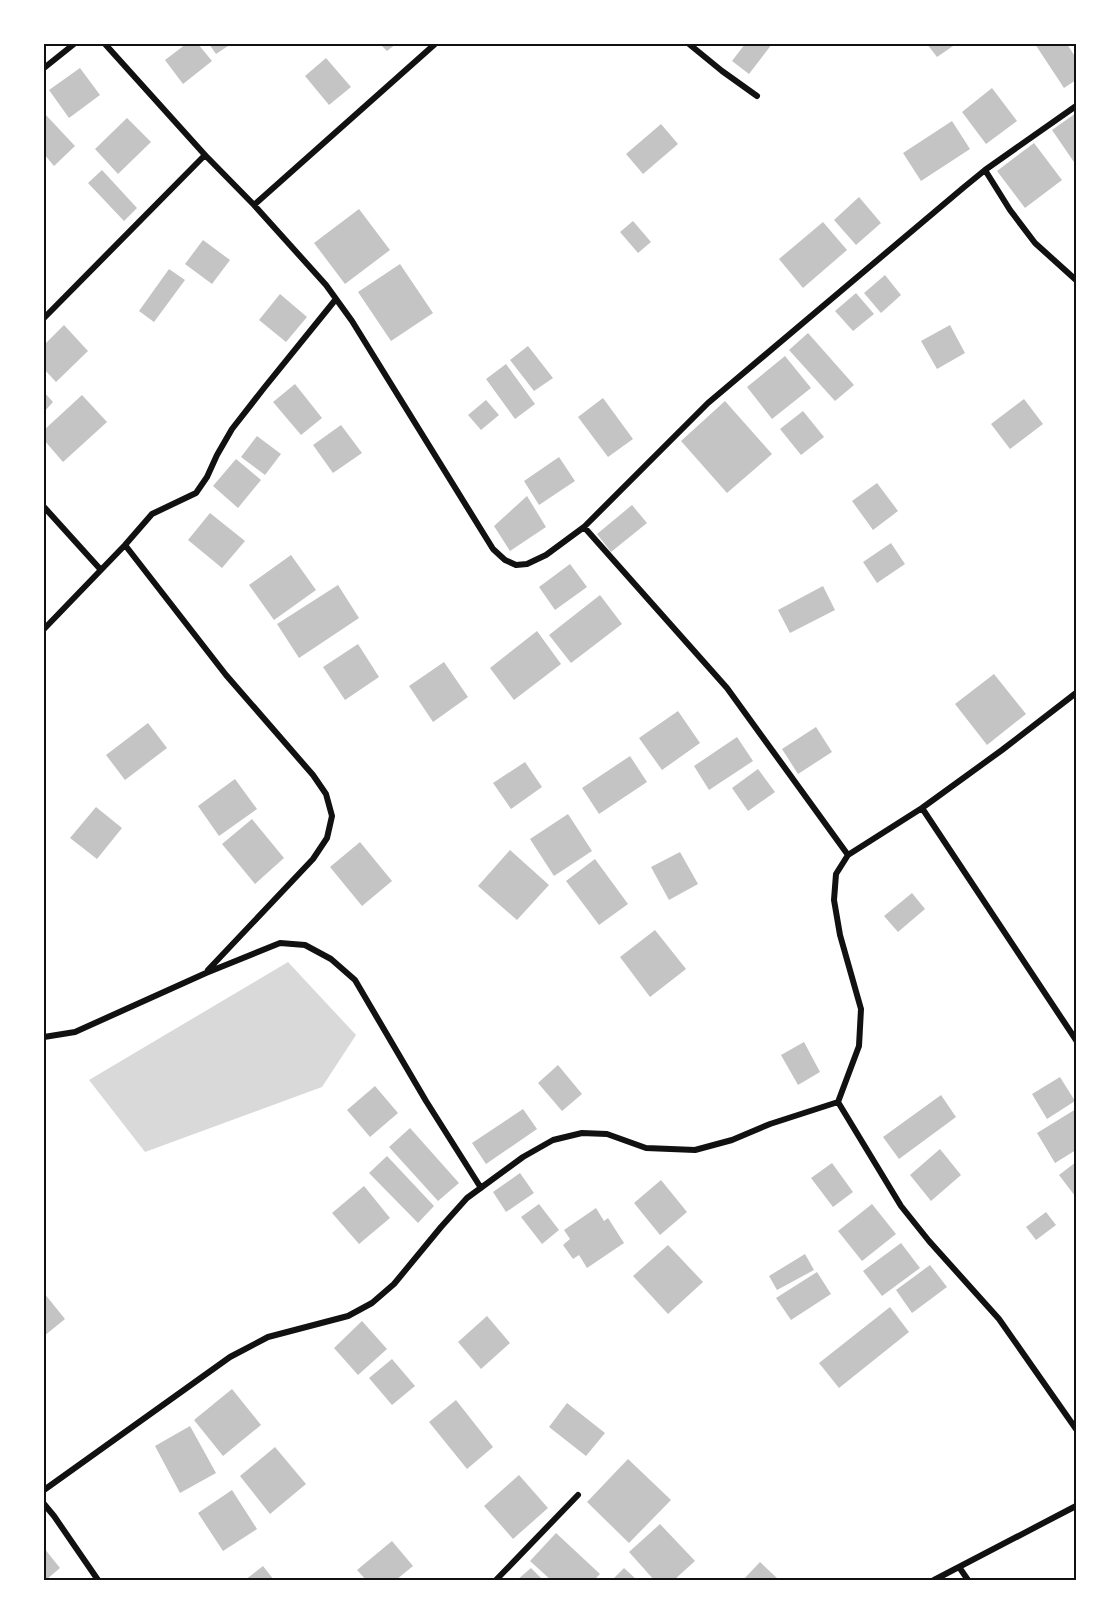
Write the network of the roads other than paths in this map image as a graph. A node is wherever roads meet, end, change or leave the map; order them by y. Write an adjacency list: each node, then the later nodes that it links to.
1 (74, 44): 5 (street)
2 (105, 44): 8 (street)
3 (435, 44): 10 (street)
4 (689, 44): 6 (street)
5 (44, 68)
6 (757, 96)
7 (1077, 106): 9 (street)
8 (205, 155): 10 (street); 13 (street)
9 (986, 170): 11 (street); 15 (street)
10 (254, 205): 12 (street)
11 (1077, 280)
12 (336, 299): 15 (street); 16 (street)
13 (44, 318)
14 (44, 507): 17 (street)
15 (584, 527): 21 (street)
16 (125, 545): 17 (street); 22 (street)
17 (101, 570): 18 (street)
18 (44, 629)
19 (1077, 693): 20 (street)
20 (921, 808): 21 (street); 24 (street)
21 (848, 855): 25 (street)
22 (206, 973): 23 (street); 26 (street)
23 (44, 1037)
24 (1077, 1040)
25 (838, 1102): 26 (street); 27 (street)
26 (481, 1188): 28 (street)
27 (1077, 1429)
28 (44, 1491)
29 (578, 1495): 34 (street)
30 (44, 1504): 33 (street)
31 (1077, 1506): 32 (street)
32 (959, 1567): 35 (street); 36 (street)
33 (98, 1581)
34 (496, 1581)
35 (934, 1581)
36 (968, 1581)

